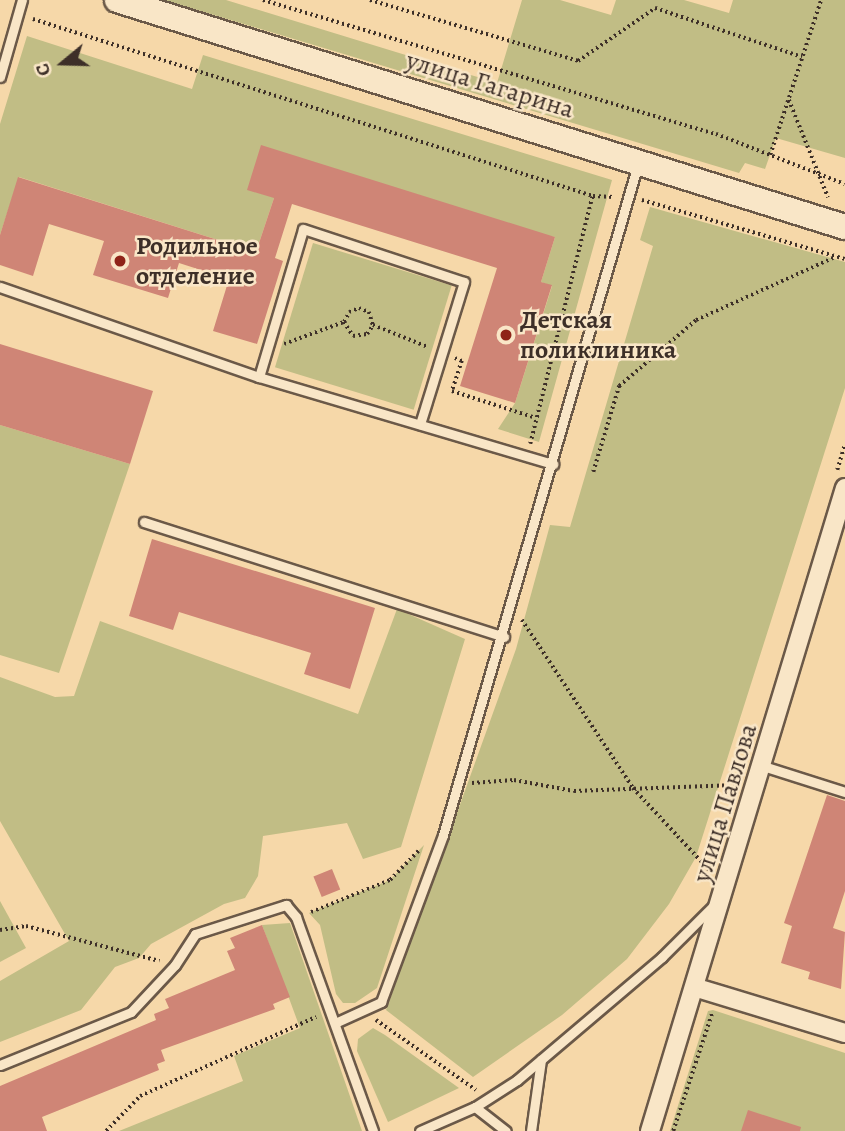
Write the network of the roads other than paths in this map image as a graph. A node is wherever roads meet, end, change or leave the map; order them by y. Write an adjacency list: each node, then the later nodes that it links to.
1 (22, 0): 3 (lane)
2 (117, 0): 4 (main road, улица Гагарина)
3 (0, 77)
4 (638, 163): 5 (main road, улица Гагарина); 9 (lane)
5 (845, 227)
6 (0, 287): 7 (lane)
7 (259, 377): 8 (lane); 8 (lane)
8 (420, 424): 9 (lane)
9 (553, 464): 12 (lane)
10 (844, 497): 13 (street, улица Павлова)
11 (144, 522): 12 (lane)
12 (504, 638): 17 (lane)
13 (763, 766): 14 (lane); 15 (street, улица Павлова)
14 (845, 792)
15 (727, 888): 16 (street, улица Павлова); 19 (lane)
16 (696, 988): 18 (street); 26 (street, улица Павлова)
17 (335, 1023): 20 (lane); 22 (lane)
18 (845, 1033)
19 (541, 1060): 21 (lane); 25 (lane)
20 (0, 1065)
21 (475, 1107): 23 (lane); 24 (lane)
22 (373, 1131)
23 (421, 1131)
24 (506, 1131)
25 (531, 1131)
26 (650, 1131)

